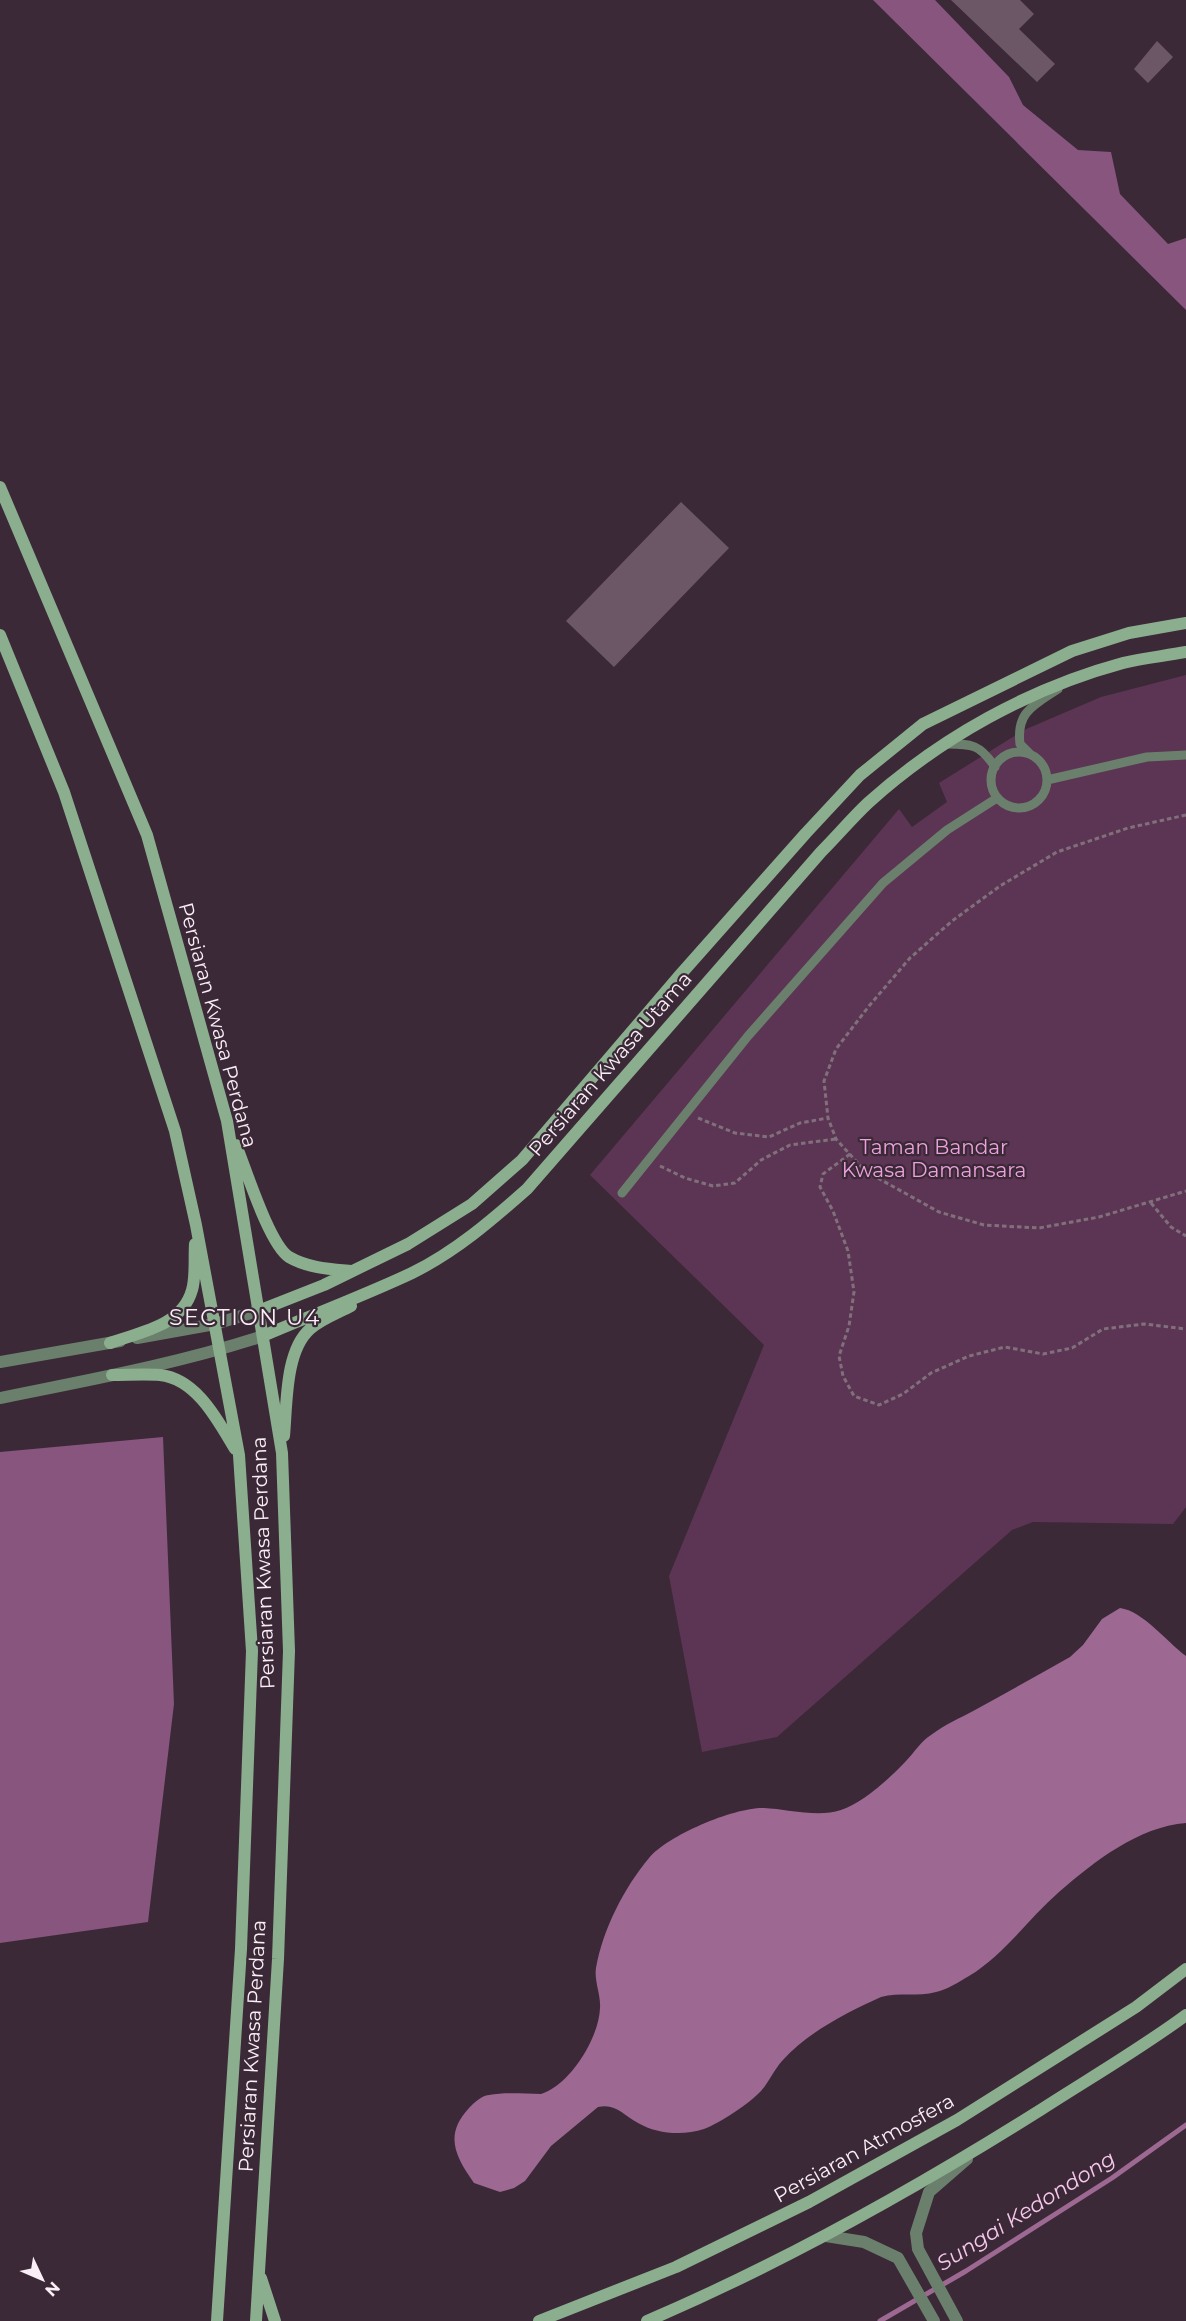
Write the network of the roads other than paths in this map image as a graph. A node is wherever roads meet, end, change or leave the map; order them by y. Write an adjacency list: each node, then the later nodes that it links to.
1 (0, 487): 3 (main road, Persiaran Kwasa Perdana)
2 (0, 511): 3 (main road)
3 (27, 550): 14 (main road, Persiaran Kwasa Perdana)
4 (1186, 623): 17 (main road, Persiaran Kwasa Utama)
5 (0, 635): 16 (main road, Persiaran Kwasa Perdana)
6 (1186, 652): 7 (main road, Persiaran Kwasa Utama)
7 (1067, 682): 8 (main road, Persiaran Kwasa Utama); 10 (lane)
8 (942, 744): 11 (lane); 18 (main road, Persiaran Kwasa Utama)
9 (1186, 755): 12 (lane)
10 (1033, 756): 11 (lane); 12 (lane)
11 (995, 767): 13 (lane)
12 (1047, 780): 13 (lane)
13 (997, 798): 15 (lane)
14 (227, 1121): 17 (main road); 19 (main road, Persiaran Kwasa Perdana)
15 (622, 1193)
16 (196, 1225): 20 (main road, Persiaran Kwasa Perdana); 22 (main road)
17 (352, 1271): 19 (main road, Persiaran Kwasa Utama)
18 (413, 1272): 21 (main road, Persiaran Kwasa Utama); 27 (main road)
19 (258, 1311): 20 (street, Persiaran Kwasa Utama); 21 (main road, Persiaran Kwasa Perdana)
20 (215, 1324): 22 (street, Persiaran Kwasa Utama); 23 (main road, Persiaran Kwasa Perdana)
21 (263, 1336): 23 (street, Persiaran Kwasa Utama); 27 (main road, Persiaran Kwasa Perdana)
22 (110, 1343): 24 (street, Persiaran Kwasa Utama)
23 (219, 1350): 25 (street, Persiaran Kwasa Utama); 28 (main road, Persiaran Kwasa Perdana)
24 (0, 1362)
25 (112, 1376): 26 (street, Persiaran Kwasa Utama); 28 (main road)
26 (0, 1398)
27 (282, 1453): 33 (main road, Persiaran Kwasa Perdana)
28 (239, 1455): 34 (main road, Persiaran Kwasa Perdana)
29 (1186, 1969): 37 (main road, Persiaran Atmosfera)
30 (1186, 2015): 31 (main road)
31 (976, 2151): 32 (main road); 40 (street)
32 (826, 2236): 38 (main road); 39 (street)
33 (258, 2268): 35 (main road, Persiaran Kwasa Perdana); 36 (main road)
34 (217, 2321)
35 (256, 2321)
36 (274, 2321)
37 (539, 2321)
38 (647, 2321)
39 (934, 2321)
40 (957, 2321)

